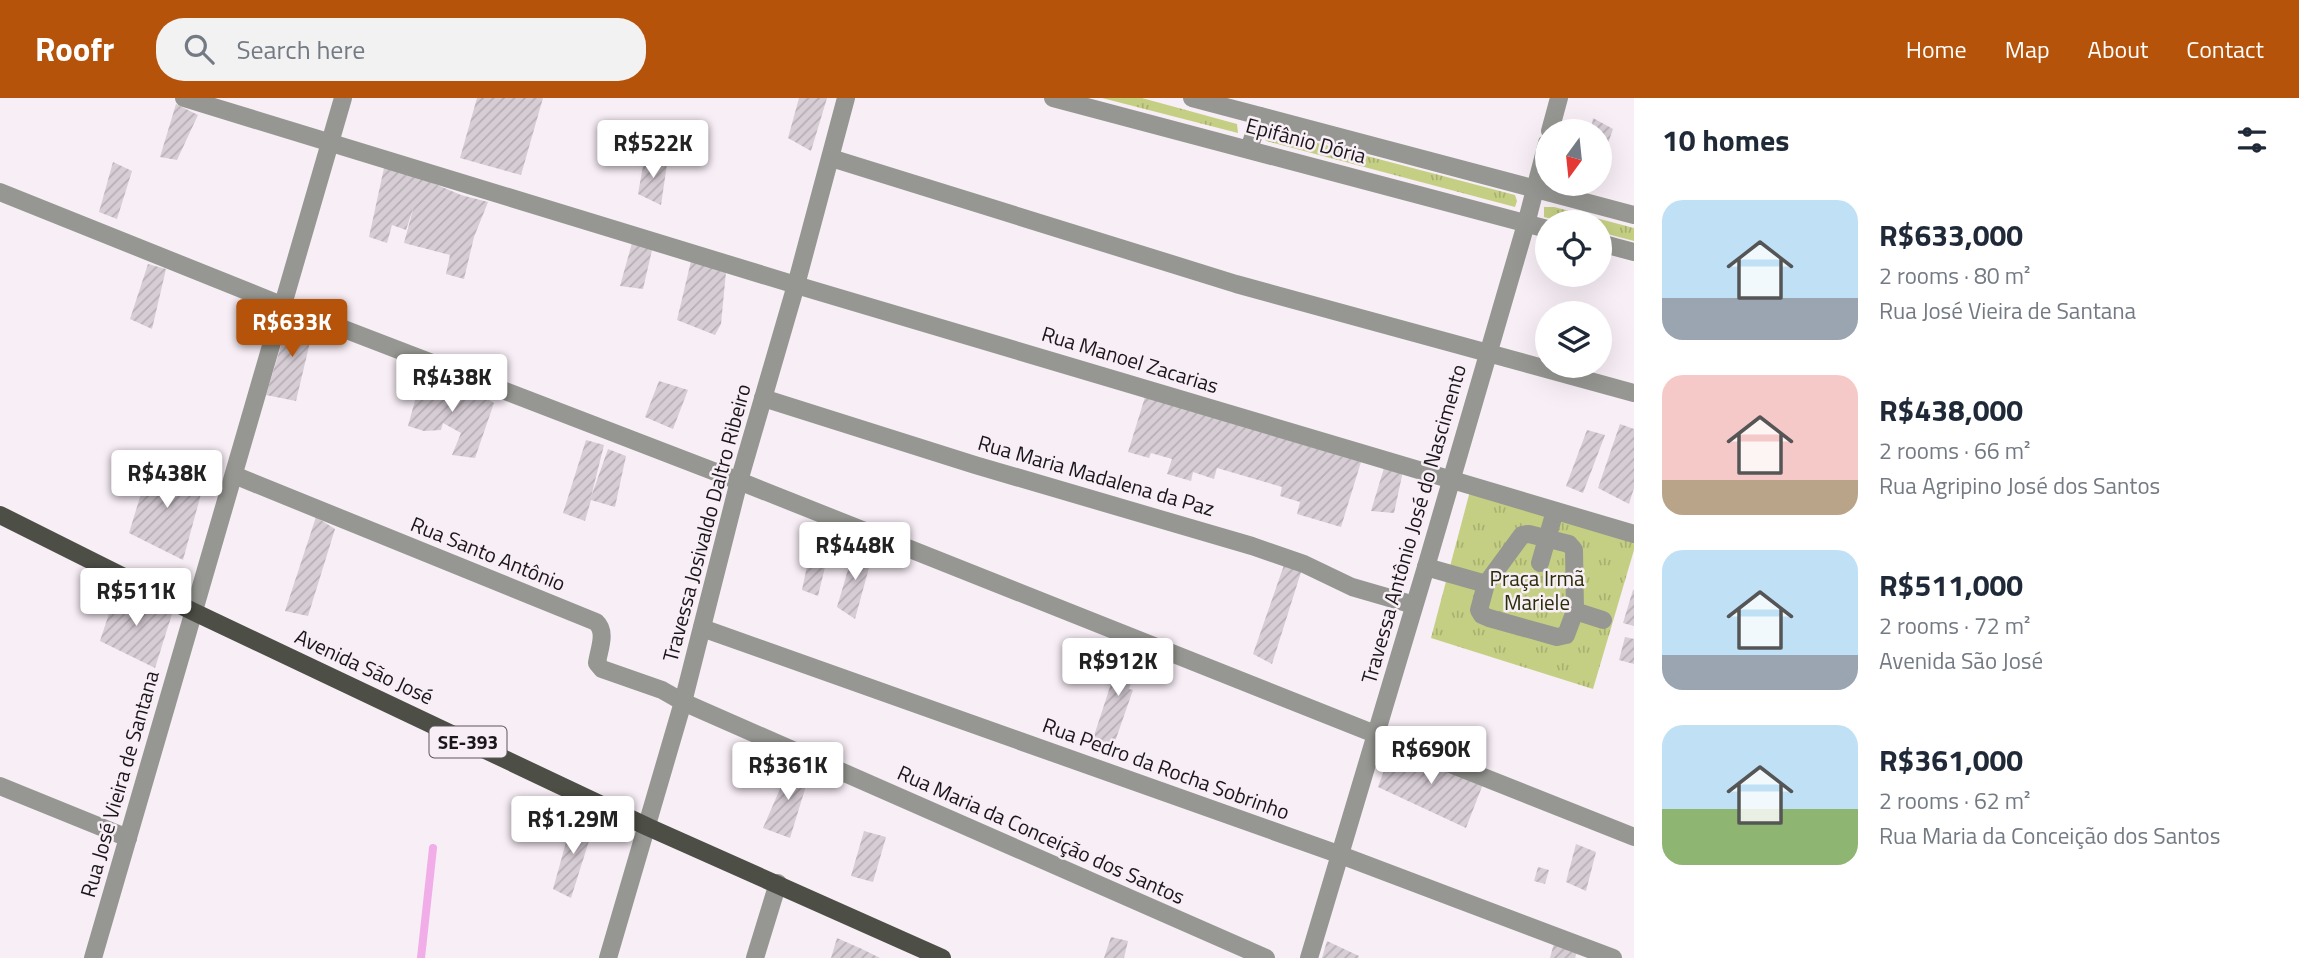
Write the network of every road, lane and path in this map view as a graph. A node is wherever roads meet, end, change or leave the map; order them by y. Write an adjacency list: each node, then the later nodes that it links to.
1 (184, 98): 9 (street, Rua Manoel Zacarias)
2 (344, 98): 9 (street, Rua José Vieira de Santana)
3 (846, 98): 11 (street, Travessa Josivaldo Daltro Ribeiro)
4 (1053, 98): 10 (street, Epifânio Dória)
5 (1192, 98): 7 (street, Epifânio Dória)
6 (1559, 98): 8 (street)
7 (1260, 116): 10 (street); 13 (street, Epifânio Dória)
8 (1553, 119)
9 (332, 143): 20 (street, Rua Manoel Zacarias); 21 (street, Rua José Vieira de Santana)
10 (1249, 149): 16 (street, Epifânio Dória)
11 (831, 158): 20 (street, Travessa Josivaldo Daltro Ribeiro); 22 (street)
12 (1535, 185): 13 (street, Travessa Antônio José do Nascimento)
13 (1534, 188): 15 (street, Epifânio Dória); 16 (street, Travessa Antônio José do Nascimento)
14 (0, 192): 21 (street)
15 (1634, 215)
16 (1526, 224): 17 (street, Epifânio Dória); 22 (street, Travessa Antônio José do Nascimento)
17 (1535, 226)
18 (1612, 246): 19 (street)
19 (1634, 252)
20 (796, 285): 24 (street, Travessa Josivaldo Daltro Ribeiro); 26 (street, Rua Manoel Zacarias)
21 (284, 306): 25 (street, Rua José Vieira de Santana); 27 (street)
22 (1488, 354): 23 (street); 26 (street, Travessa Antônio José do Nascimento)
23 (1634, 393)
24 (763, 398): 27 (street, Travessa Josivaldo Daltro Ribeiro); 35 (street, Rua Maria Madalena da Paz)
25 (234, 474): 37 (street, Rua José Vieira de Santana); 40 (street, Rua Santo Antônio)
26 (1451, 480): 28 (street, Rua Manoel Zacarias); 33 (street, Travessa Antônio José do Nascimento)
27 (739, 481): 39 (street, Travessa Josivaldo Daltro Ribeiro); 41 (street)
28 (1555, 511): 30 (street, Rua Manoel Zacarias); 31 (street)
29 (0, 516): 37 (main road, Avenida São José / SE-393)
30 (1634, 534)
31 (1547, 538): 32 (street); 34 (street); 36 (street)
32 (1540, 563)
33 (1426, 567): 34 (street); 35 (street, Travessa Antônio José do Nascimento)
34 (1486, 583): 36 (street)
35 (1414, 606): 41 (street, Travessa Antônio José do Nascimento)
36 (1575, 611): 38 (street)
37 (194, 612): 43 (main road, Avenida São José / SE-393); 45 (street, Rua José Vieira de Santana)
38 (1603, 620)
39 (702, 628): 40 (street, Travessa Josivaldo Daltro Ribeiro); 46 (street, Rua Pedro da Rocha Sobrinho)
40 (683, 702): 43 (street, Travessa Josivaldo Daltro Ribeiro); 52 (street, Rua Maria da Conceição dos Santos)
41 (1376, 733): 44 (street); 46 (street, Travessa Antônio José do Nascimento)
42 (0, 786): 45 (street)
43 (648, 827): 47 (main road, Avenida São José / SE-393); 49 (street, Travessa Josivaldo Daltro Ribeiro)
44 (1634, 837)
45 (128, 838): 48 (street, Rua José Vieira de Santana)
46 (1338, 854): 53 (street, Travessa Antônio José do Nascimento); 54 (street, Rua Pedro da Rocha Sobrinho)
47 (778, 883): 50 (street); 51 (main road, Avenida São José / SE-393)
48 (93, 958)
49 (608, 958)
50 (755, 958)
51 (942, 958)
52 (1266, 958)
53 (1309, 958)
54 (1613, 958)

